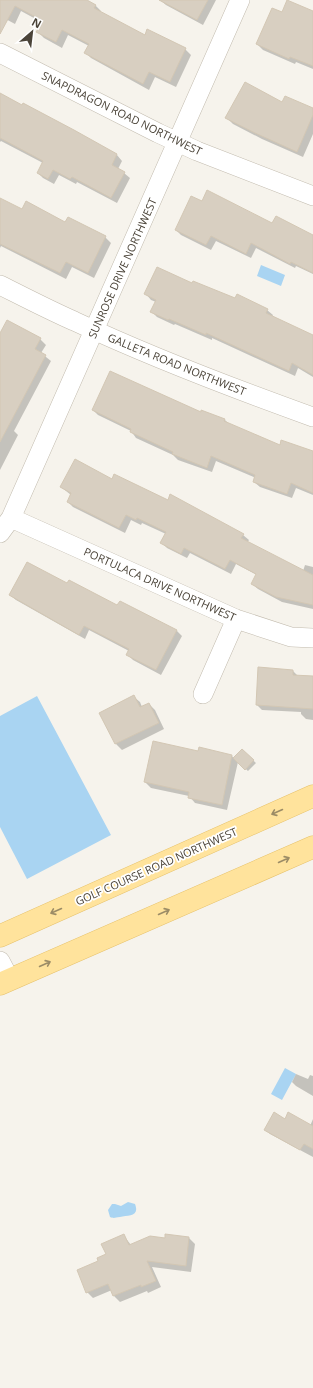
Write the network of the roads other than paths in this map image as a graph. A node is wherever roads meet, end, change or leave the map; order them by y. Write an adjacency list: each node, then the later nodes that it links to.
1 (240, 0): 3 (street, SUNROSE DRIVE NORTHWEST)
2 (0, 53): 3 (street, SNAPDRAGON ROAD NORTHWEST)
3 (178, 142): 4 (street, SNAPDRAGON ROAD NORTHWEST); 6 (street, SUNROSE DRIVE NORTHWEST)
4 (313, 196)
5 (0, 285): 6 (street, GALLETA ROAD NORTHWEST)
6 (94, 330): 7 (street, GALLETA ROAD NORTHWEST); 8 (street, SUNROSE DRIVE NORTHWEST)
7 (313, 417)
8 (11, 518): 9 (street, SUNROSE DRIVE NORTHWEST); 10 (street, PORTULACA DRIVE NORTHWEST)
9 (0, 533)
10 (236, 619): 11 (street, PORTULACA DRIVE NORTHWEST); 12 (street)
11 (313, 638)
12 (204, 694)
13 (313, 796): 15 (main road, GOLF COURSE ROAD NORTHWEST, one-way to 15)
14 (313, 847): 16 (main road, one-way to 14)
15 (0, 936)
16 (3, 975)

